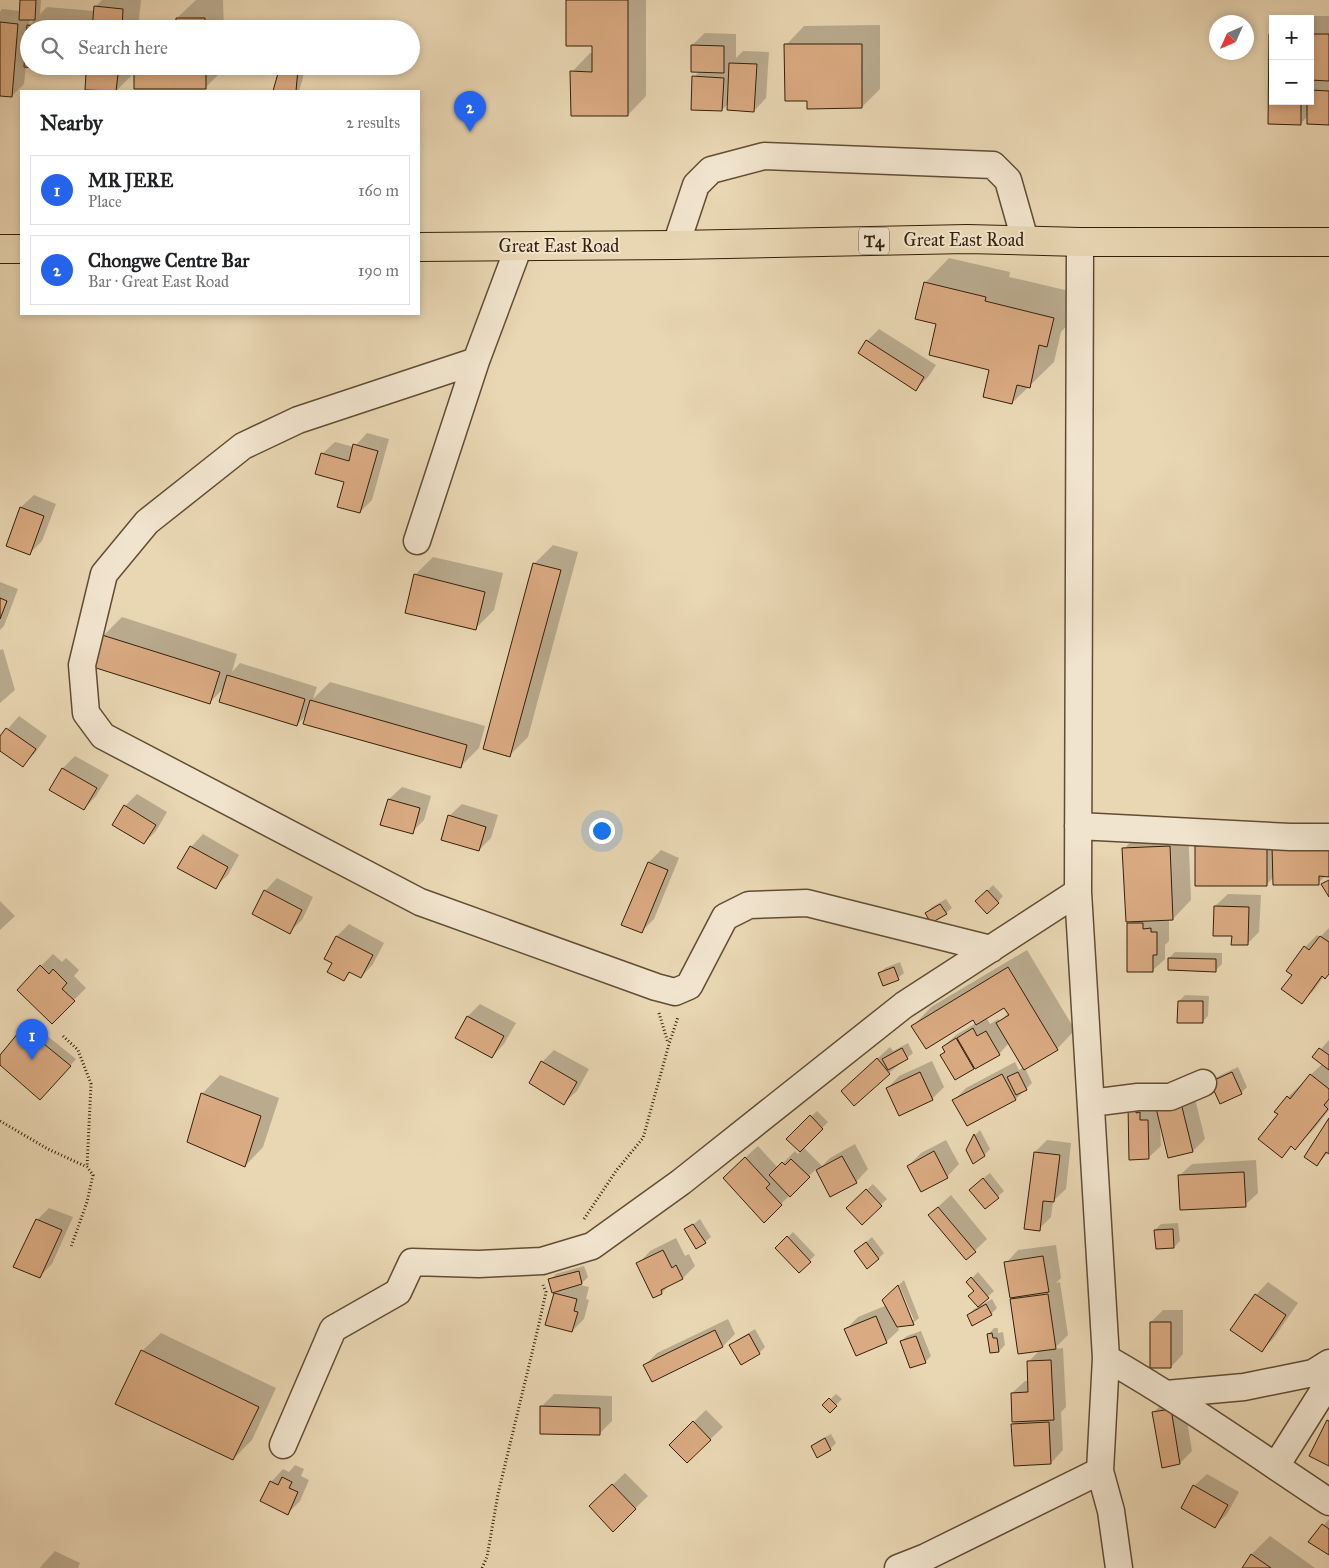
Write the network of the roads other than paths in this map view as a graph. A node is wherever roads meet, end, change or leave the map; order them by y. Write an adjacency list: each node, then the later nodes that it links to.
1 (1025, 240): 2 (highway, Great East Road / T4); 4 (highway, Great East Road / T4); 4 (street)
2 (1080, 242): 3 (highway, Great East Road / T4); 11 (street)
3 (1329, 242)
4 (676, 245): 5 (highway, Great East Road / T4)
5 (519, 246): 6 (highway, Great East Road / T4); 9 (street)
6 (420, 247)
7 (20, 248): 8 (highway)
8 (0, 249)
9 (476, 361): 10 (street); 14 (street)
10 (417, 540)
11 (1078, 826): 12 (street); 13 (street)
12 (1329, 837)
13 (1078, 892): 14 (street); 16 (street)
14 (991, 949): 21 (street)
15 (1203, 1083): 16 (street)
16 (1091, 1103): 17 (street)
17 (1106, 1358): 20 (street); 23 (street)
18 (1329, 1363): 20 (street)
19 (1329, 1382): 22 (street)
20 (1166, 1394): 22 (street)
21 (283, 1445)
22 (1276, 1466): 24 (street)
23 (1100, 1472): 25 (street); 26 (street)
24 (1329, 1502)
25 (898, 1568)
26 (1119, 1568)

